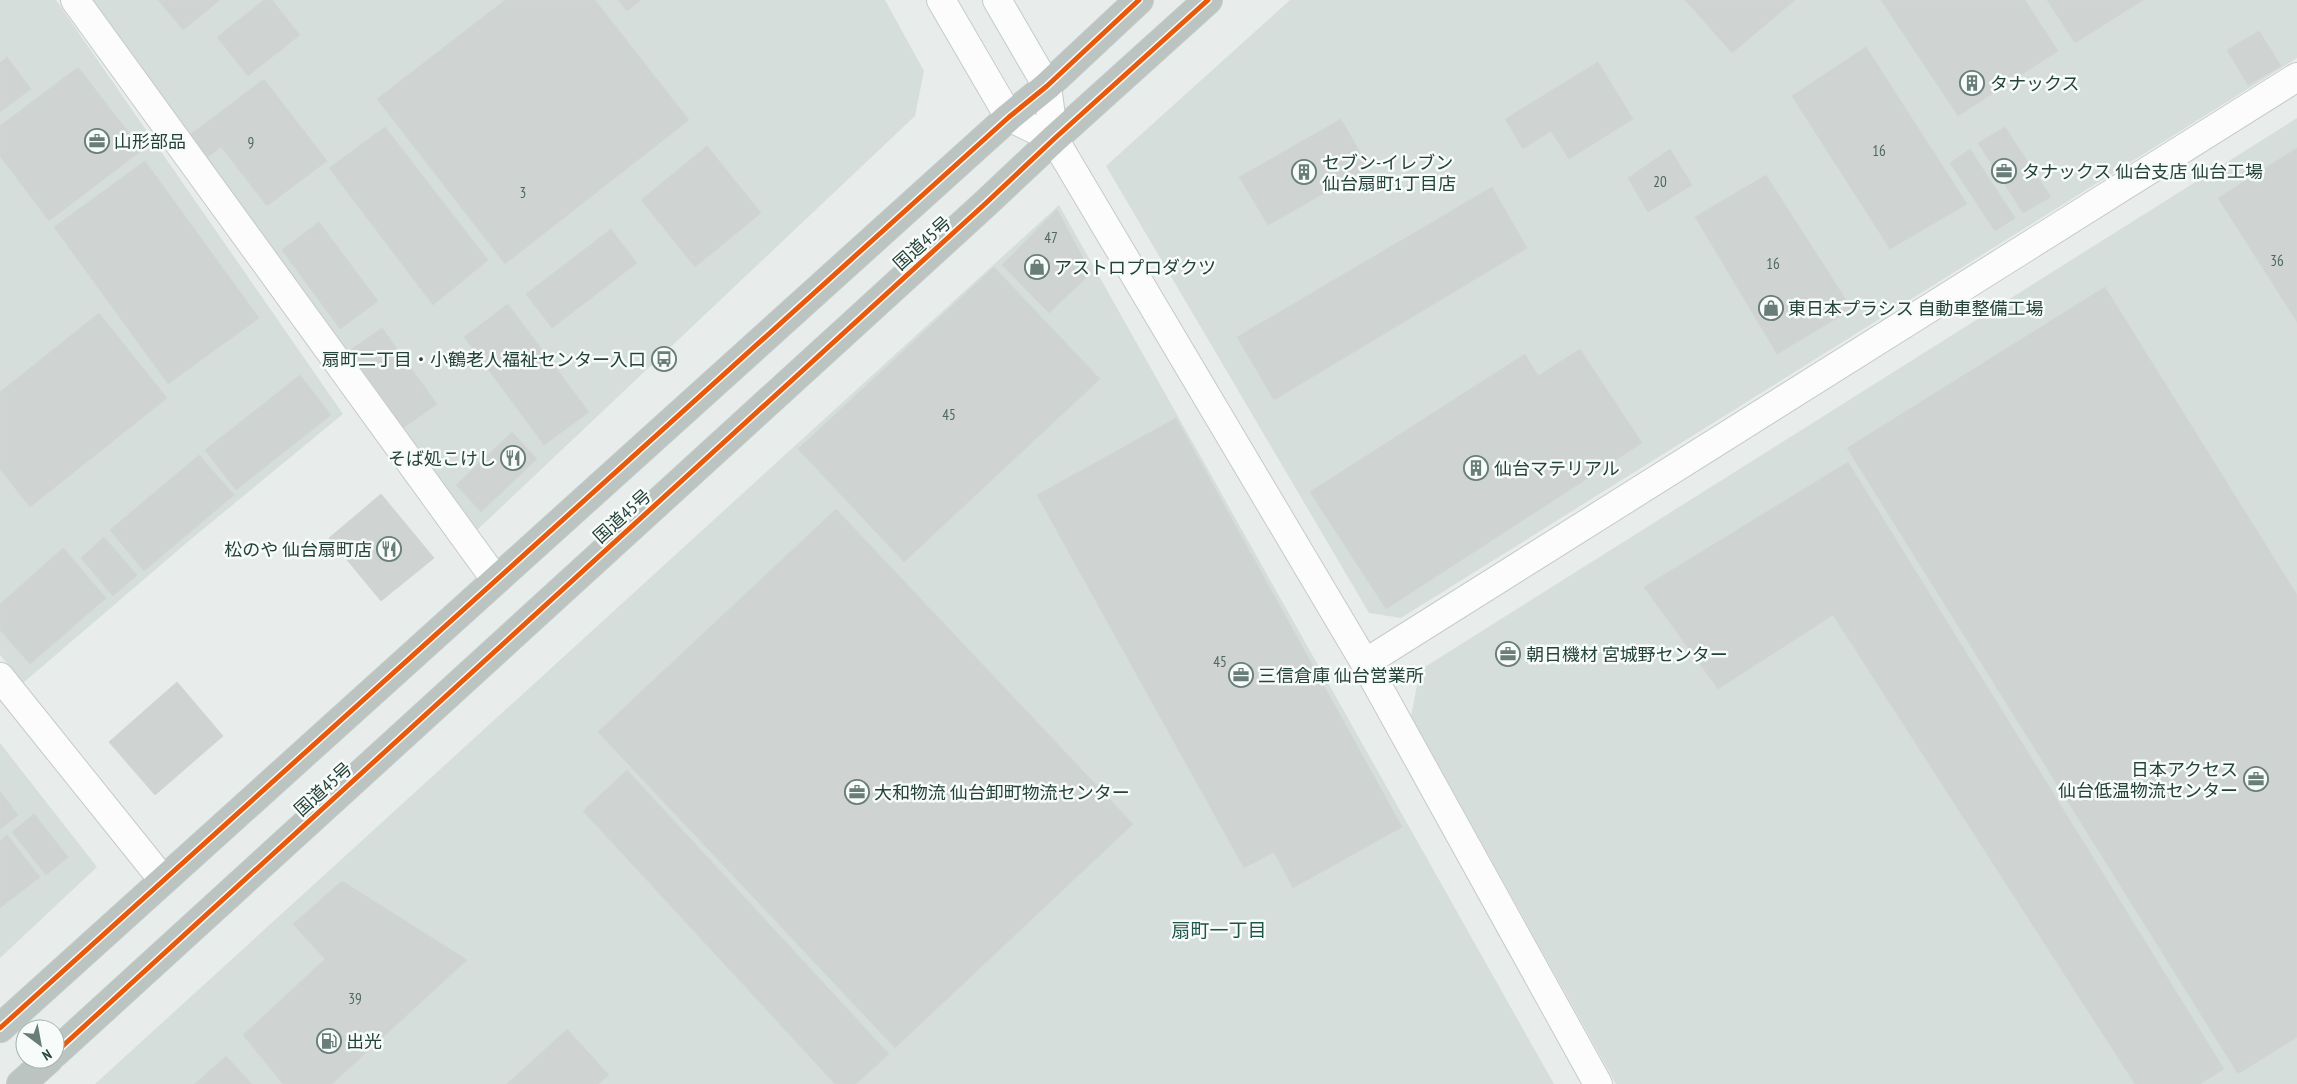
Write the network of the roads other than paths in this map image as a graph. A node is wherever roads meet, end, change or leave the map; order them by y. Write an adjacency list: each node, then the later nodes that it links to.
1 (75, 0): 10 (street)
2 (941, 0): 8 (street)
3 (997, 0): 7 (street)
4 (1139, 0): 7 (highway, 国道45号)
5 (1208, 0): 9 (highway, 国道45号)
6 (2297, 77): 11 (street)
7 (1047, 86): 8 (highway, 国道45号); 9 (street)
8 (1009, 117): 9 (street); 10 (highway, 国道45号)
9 (1054, 138): 11 (street); 15 (highway, 国道45号)
10 (495, 579): 13 (highway, 国道45号)
11 (1365, 663): 18 (street)
12 (0, 677): 13 (street)
13 (163, 880): 14 (highway, 国道45号)
14 (0, 1028)
15 (65, 1044)
16 (38, 1069): 17 (highway)
17 (22, 1084)
18 (1598, 1084)

